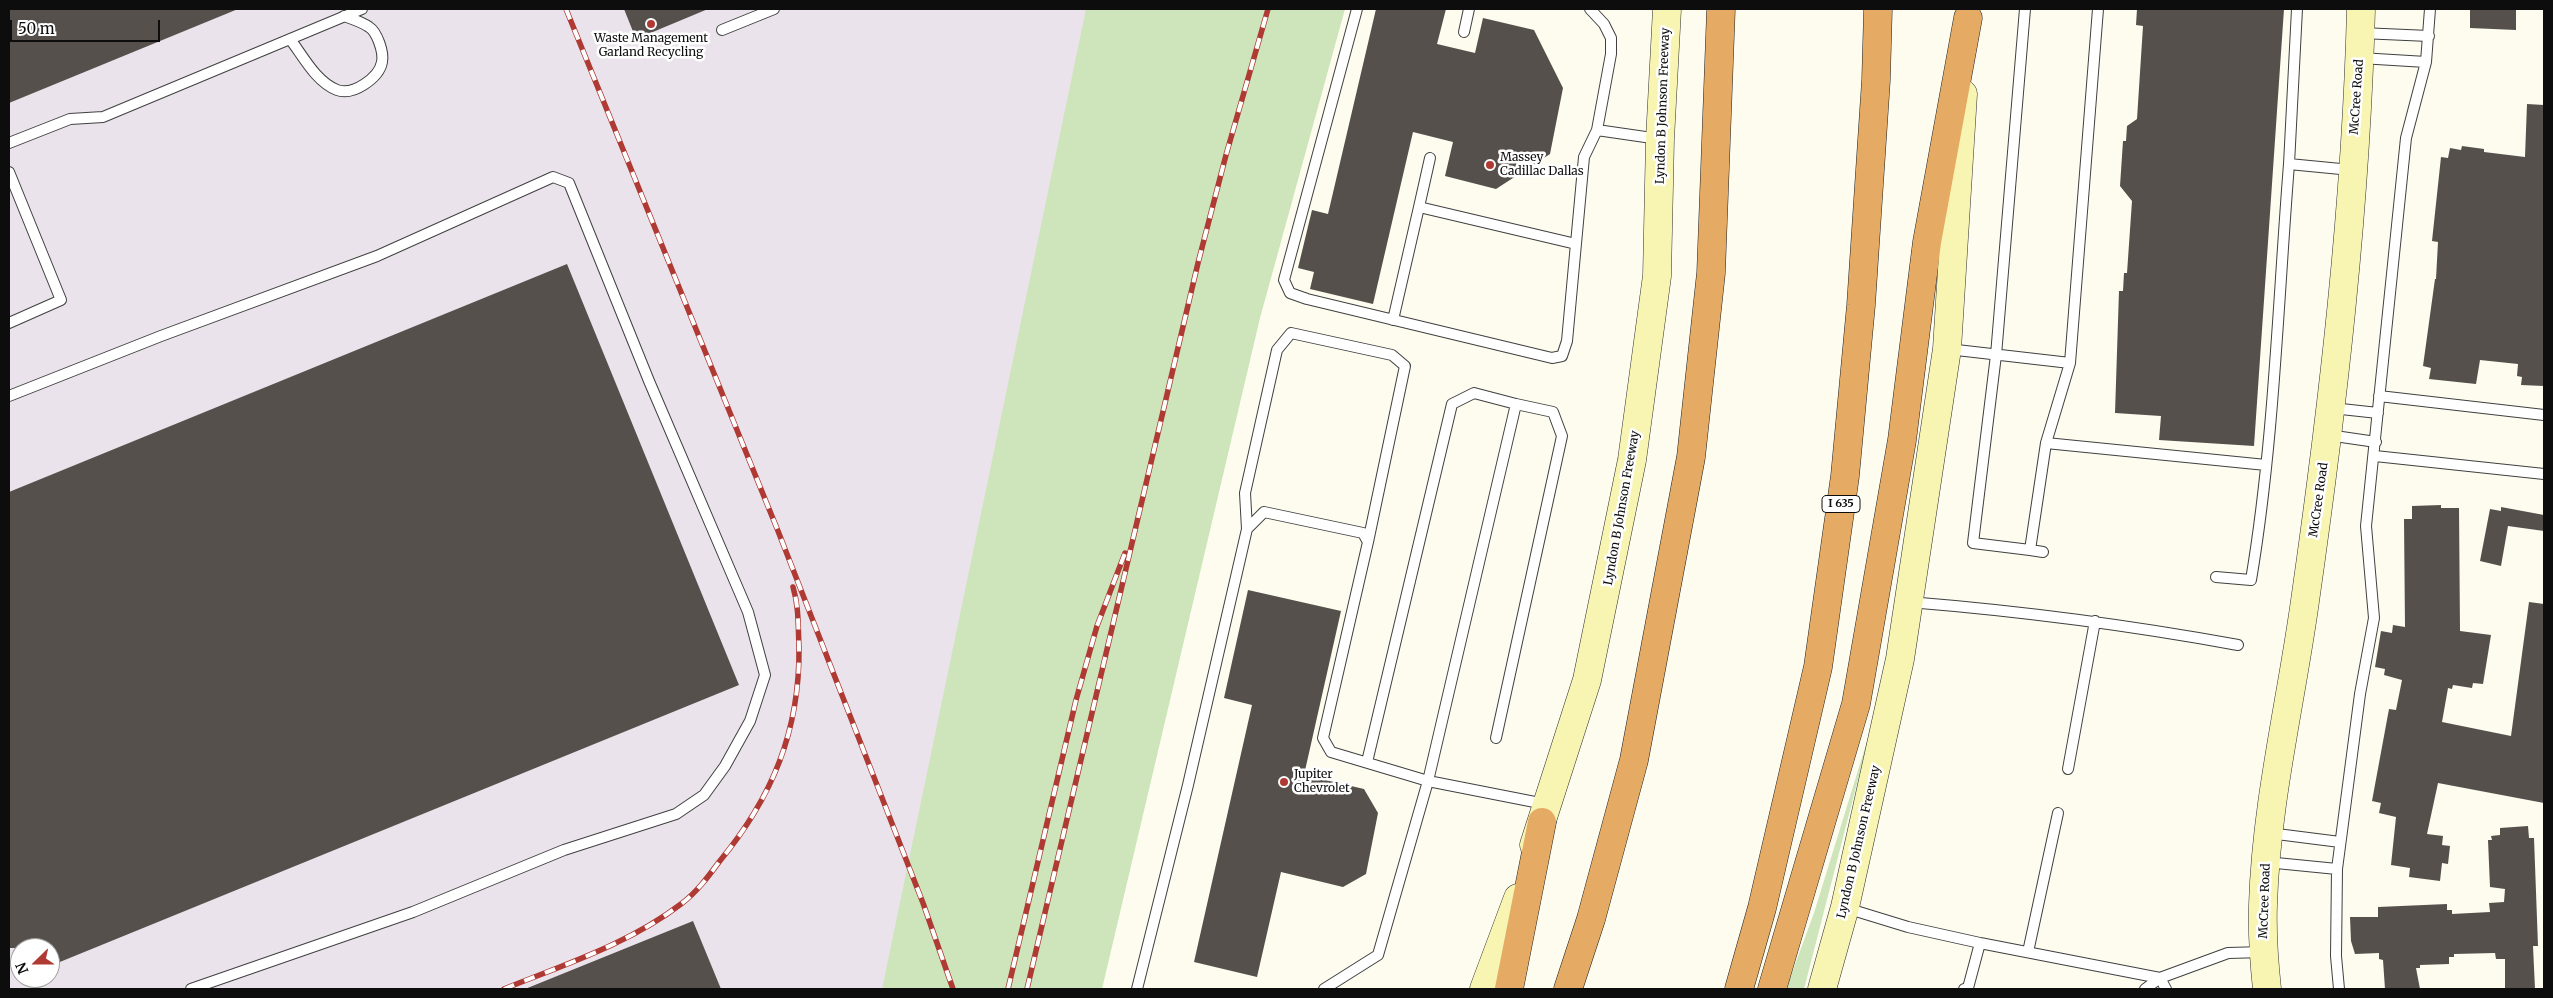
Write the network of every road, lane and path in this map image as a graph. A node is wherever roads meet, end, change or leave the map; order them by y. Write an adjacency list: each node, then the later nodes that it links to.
1 (362, 9): 14 (lane)
2 (774, 9): 15 (lane)
3 (1357, 9): 30 (lane)
4 (1469, 9): 16 (lane)
5 (1590, 9): 21 (lane)
6 (1667, 9): 22 (main road, Lyndon B Johnson Freeway)
7 (1720, 9): 77 (highway)
8 (1878, 9): 78 (highway, I 635)
9 (2025, 9): 33 (lane)
10 (2098, 9): 34 (lane)
11 (2297, 9): 25 (lane)
12 (2430, 9): 18 (lane)
13 (1968, 14): 32 (main road, Lyndon B Johnson Freeway); 79 (highway)
14 (344, 16): 19 (lane); 19 (lane)
15 (722, 30)
16 (1464, 32)
17 (2360, 33): 18 (lane); 20 (lane); 26 (main road, McCree Road)
18 (2429, 36): 20 (lane)
19 (290, 39): 23 (lane)
20 (2426, 62): 36 (lane)
21 (1597, 130): 22 (lane); 29 (lane)
22 (1660, 139): 59 (main road, Lyndon B Johnson Freeway)
23 (9, 143)
24 (1430, 158): 28 (lane)
25 (2289, 164): 26 (lane); 45 (lane)
26 (2352, 170): 38 (main road, McCree Road)
27 (9, 172): 31 (lane)
28 (1419, 207): 29 (lane); 30 (lane)
29 (1576, 244): 30 (lane)
30 (1393, 320)
31 (9, 323)
32 (1947, 348): 33 (lane); 52 (main road, Lyndon B Johnson Freeway)
33 (1996, 355): 34 (lane); 49 (lane)
34 (2070, 363): 43 (lane)
35 (9, 396): 71 (lane)
36 (2379, 396): 39 (lane); 40 (lane)
37 (1516, 404): 55 (lane); 56 (lane); 58 (lane)
38 (2332, 408): 39 (lane); 41 (main road, McCree Road)
39 (2378, 413): 42 (lane)
40 (2544, 415)
41 (2328, 435): 42 (lane); 61 (main road, McCree Road)
42 (2376, 442): 44 (lane)
43 (2046, 443): 45 (lane); 49 (lane)
44 (2374, 456): 46 (lane); 62 (lane)
45 (2266, 465): 51 (lane)
46 (2544, 474)
47 (1247, 529): 48 (lane); 48 (lane); 72 (lane)
48 (1368, 542): 56 (lane)
49 (2030, 550): 50 (lane)
50 (2042, 552)
51 (2216, 577)
52 (1908, 602): 53 (lane); 65 (main road, Lyndon B Johnson Freeway)
53 (2095, 621): 54 (lane); 57 (lane)
54 (2238, 645)
55 (1496, 738)
56 (1367, 762): 58 (lane)
57 (2068, 769)
58 (1428, 781): 59 (lane); 69 (lane)
59 (1544, 813): 75 (main road, Lyndon B Johnson Freeway); 76 (highway)
60 (2058, 813): 67 (lane)
61 (2268, 833): 62 (lane); 63 (main road, McCree Road)
62 (2340, 842): 64 (lane)
63 (2266, 862): 64 (lane); 68 (main road, McCree Road)
64 (2337, 869): 85 (lane)
65 (1846, 908): 66 (lane); 80 (main road, Lyndon B Johnson Freeway)
66 (1980, 943): 67 (lane); 81 (lane)
67 (2028, 952): 70 (lane)
68 (2264, 952): 70 (lane); 84 (main road, McCree Road)
69 (1340, 978): 73 (lane); 74 (lane)
70 (2160, 978): 82 (lane); 83 (lane)
71 (191, 989)
72 (1137, 989)
73 (1324, 989)
74 (1336, 989)
75 (1484, 989)
76 (1509, 989)
77 (1568, 989)
78 (1739, 989)
79 (1772, 989)
80 (1822, 989)
81 (1964, 989)
82 (2145, 989)
83 (2166, 989)
84 (2267, 989)
85 (2339, 989)

